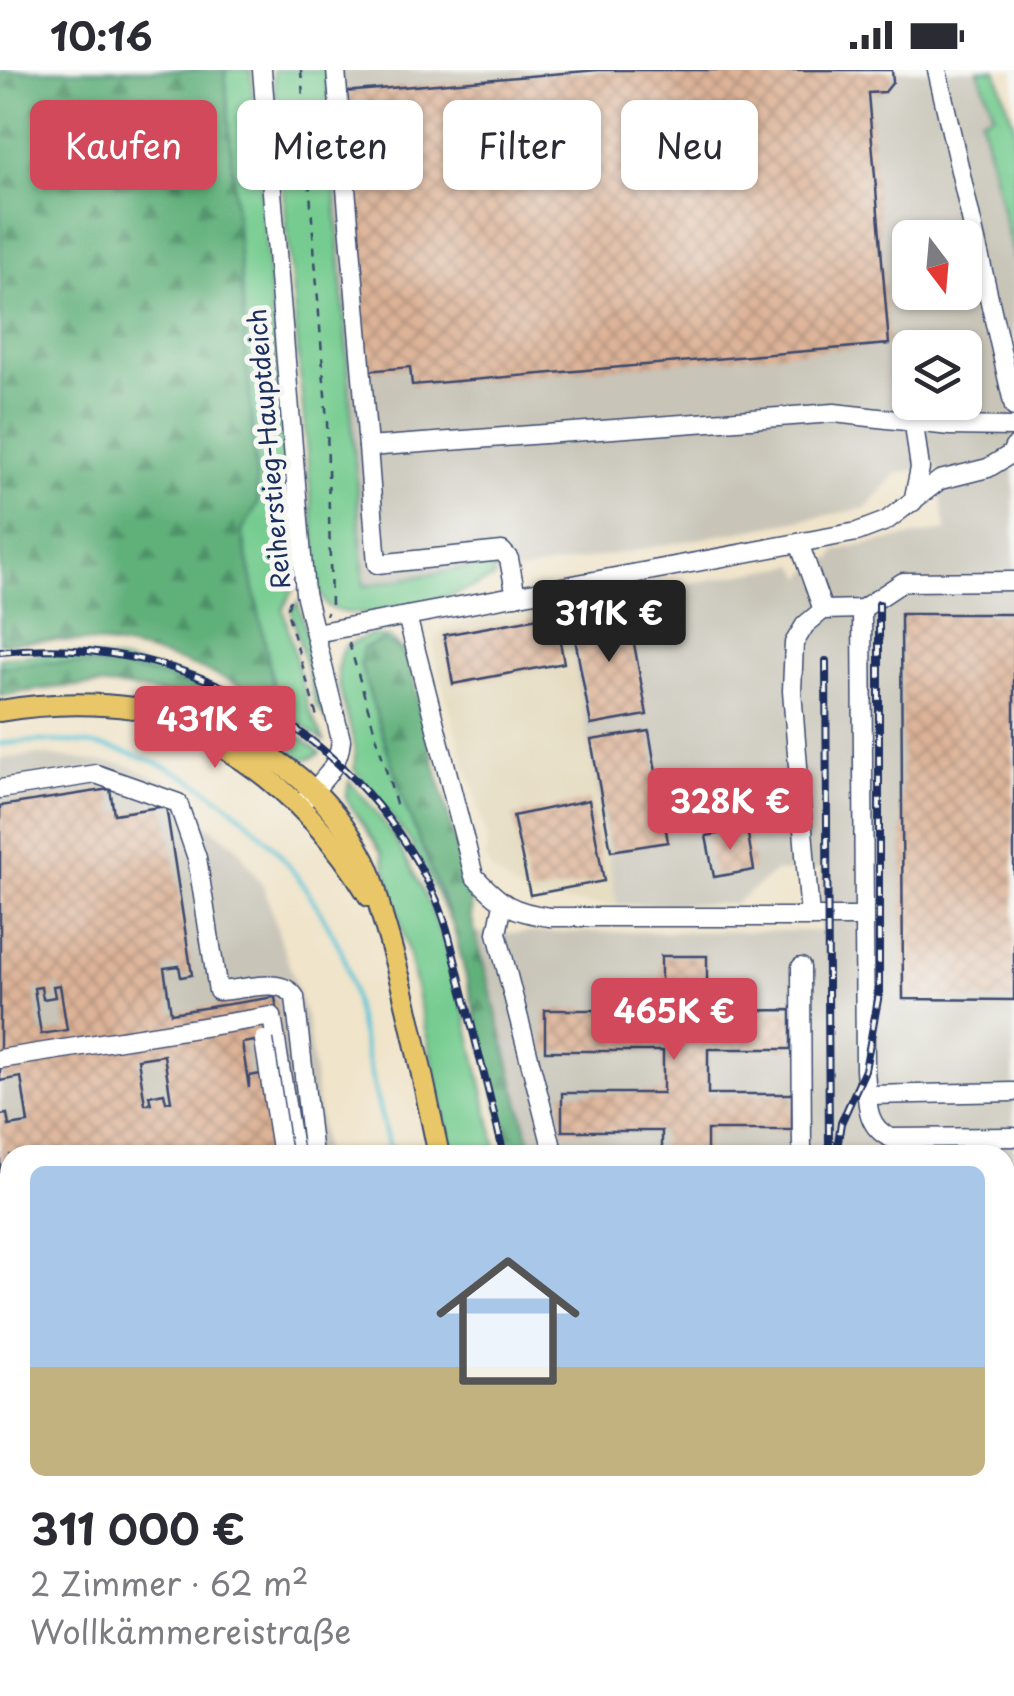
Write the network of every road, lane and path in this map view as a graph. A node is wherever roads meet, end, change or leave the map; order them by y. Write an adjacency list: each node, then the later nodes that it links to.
1 (262, 70): 20 (street, Reiherstieg-Hauptdeich)
2 (301, 70): 16 (path)
3 (336, 70): 10 (street)
4 (938, 70): 5 (street)
5 (1013, 403)
6 (892, 415): 10 (street)
7 (914, 420): 12 (street)
8 (955, 420): 9 (street)
9 (1014, 427)
10 (368, 447): 15 (street)
11 (1014, 447): 12 (street)
12 (913, 502): 13 (street)
13 (799, 542): 15 (street); 18 (street)
14 (1014, 582): 17 (street)
15 (516, 596): 19 (street)
16 (331, 606)
17 (862, 609): 18 (street); 27 (street)
18 (823, 610): 28 (street)
19 (407, 616): 20 (street); 26 (street)
20 (315, 633): 24 (street, Reiherstieg-Hauptdeich)
21 (351, 648): 25 (path)
22 (0, 711): 24 (main road)
23 (0, 789): 37 (street)
24 (306, 798): 38 (main road)
25 (398, 811)
26 (503, 904): 28 (street); 39 (street)
27 (864, 917): 28 (street); 33 (street)
28 (810, 918)
29 (800, 967): 40 (street)
30 (264, 1040): 35 (street, bridge)
31 (0, 1059): 36 (street)
32 (1014, 1092): 33 (street)
33 (868, 1094): 34 (street)
34 (1014, 1136)
35 (277, 1145)
36 (292, 1145)
37 (312, 1145)
38 (437, 1145)
39 (551, 1145)
40 (802, 1145)

